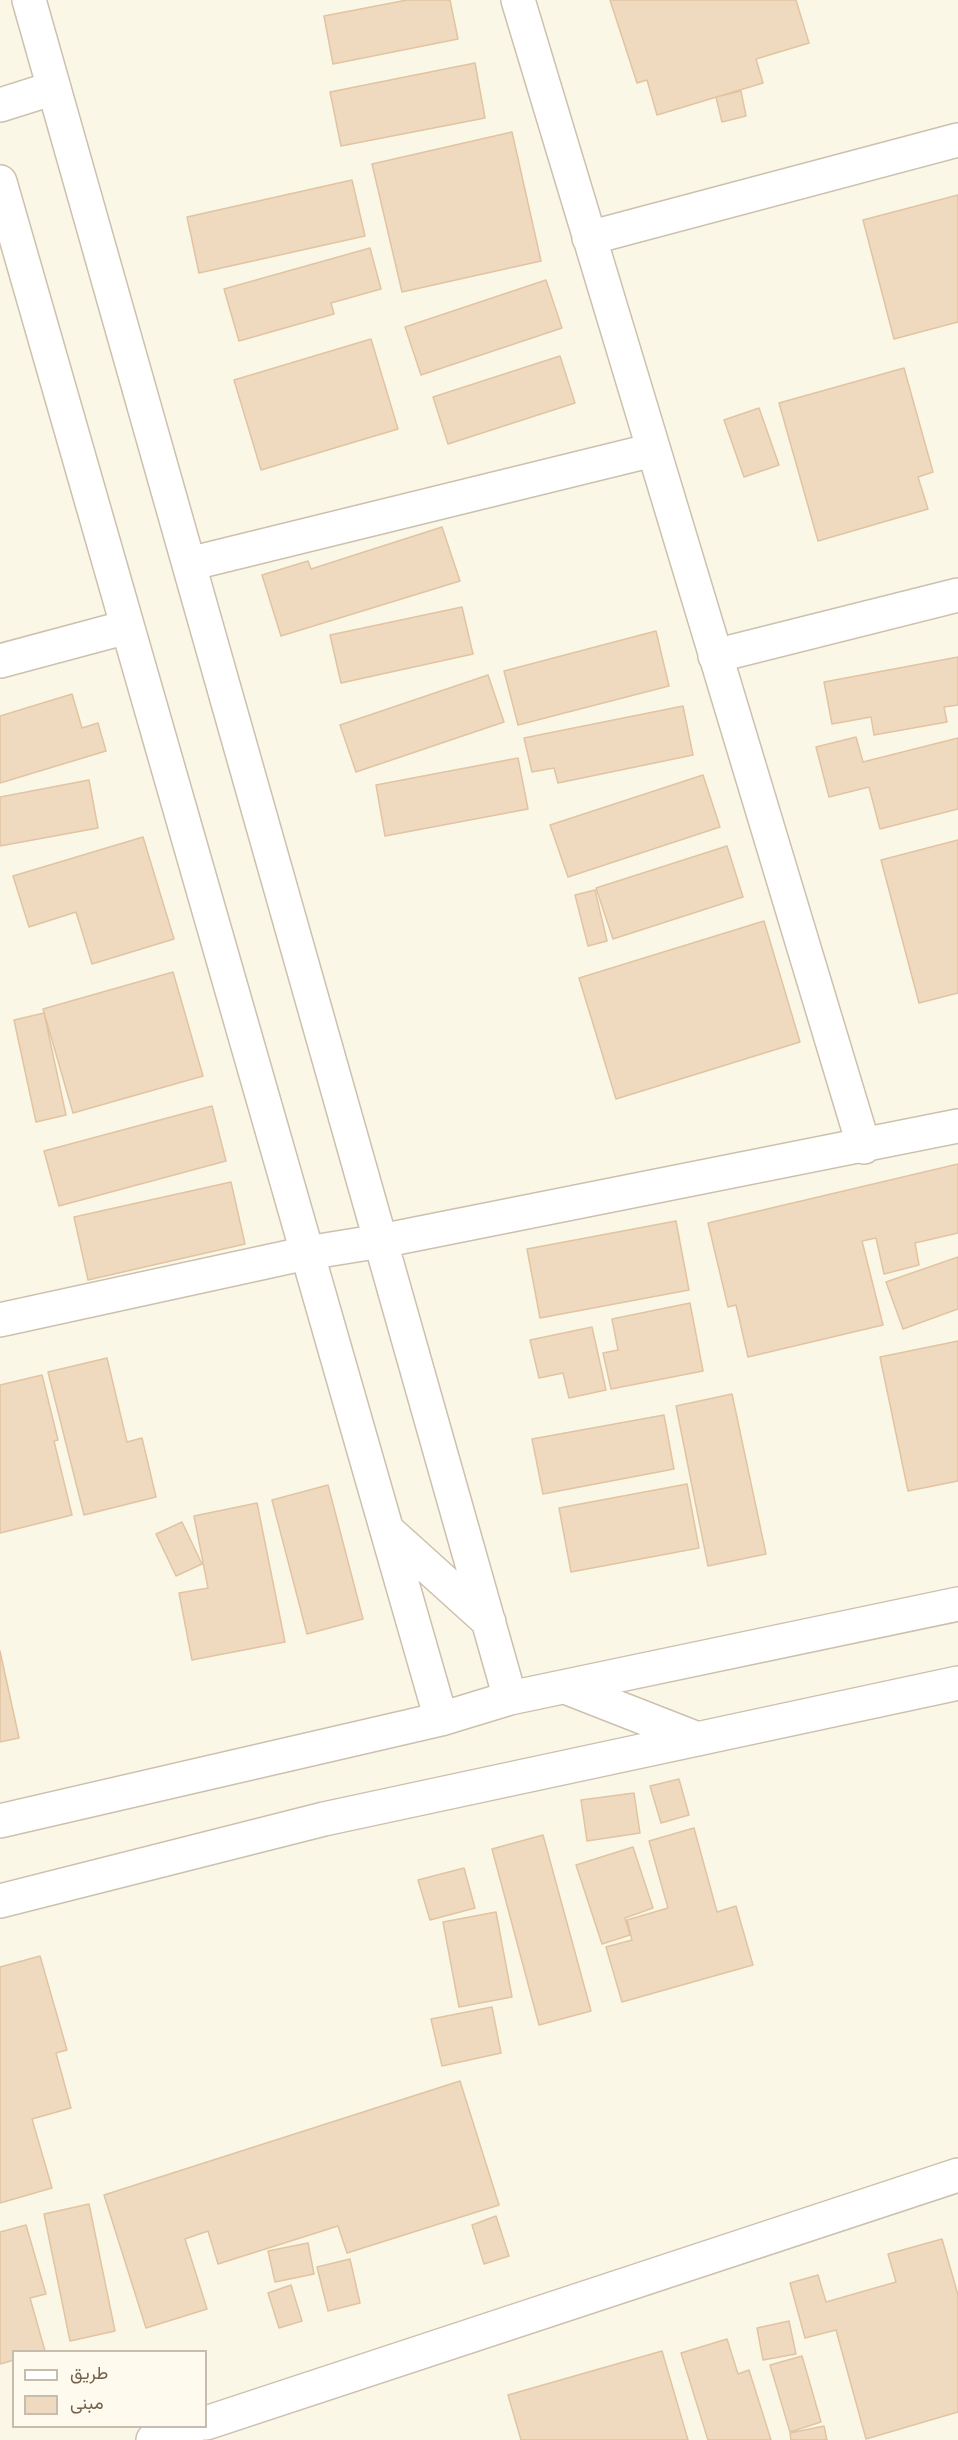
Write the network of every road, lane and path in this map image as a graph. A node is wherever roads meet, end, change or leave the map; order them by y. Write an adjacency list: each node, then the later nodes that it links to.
1 (29, 0): 3 (street)
2 (518, 0): 7 (street)
3 (54, 88): 4 (street); 9 (street)
4 (0, 105)
5 (958, 140): 7 (street)
6 (0, 182): 11 (street)
7 (589, 238): 8 (street)
8 (653, 450): 9 (street); 12 (street)
9 (189, 564): 16 (street)
10 (958, 595): 12 (street)
11 (126, 627): 13 (street); 17 (street)
12 (715, 656): 15 (street)
13 (0, 661)
14 (958, 1126): 15 (street)
15 (864, 1147): 16 (street)
16 (381, 1241): 17 (street); 21 (street)
17 (307, 1253): 18 (street); 19 (street)
18 (0, 1320)
19 (387, 1530): 21 (street); 25 (street)
20 (958, 1604): 23 (street)
21 (489, 1622): 24 (street)
22 (958, 1683): 26 (street)
23 (565, 1687): 24 (street); 26 (street)
24 (510, 1698): 25 (street)
25 (441, 1719): 27 (street)
26 (698, 1739): 28 (street)
27 (0, 1821)
28 (0, 1901)
29 (958, 2175): 30 (street)
30 (207, 2423)
31 (191, 2428): 32 (street)
32 (153, 2440)

